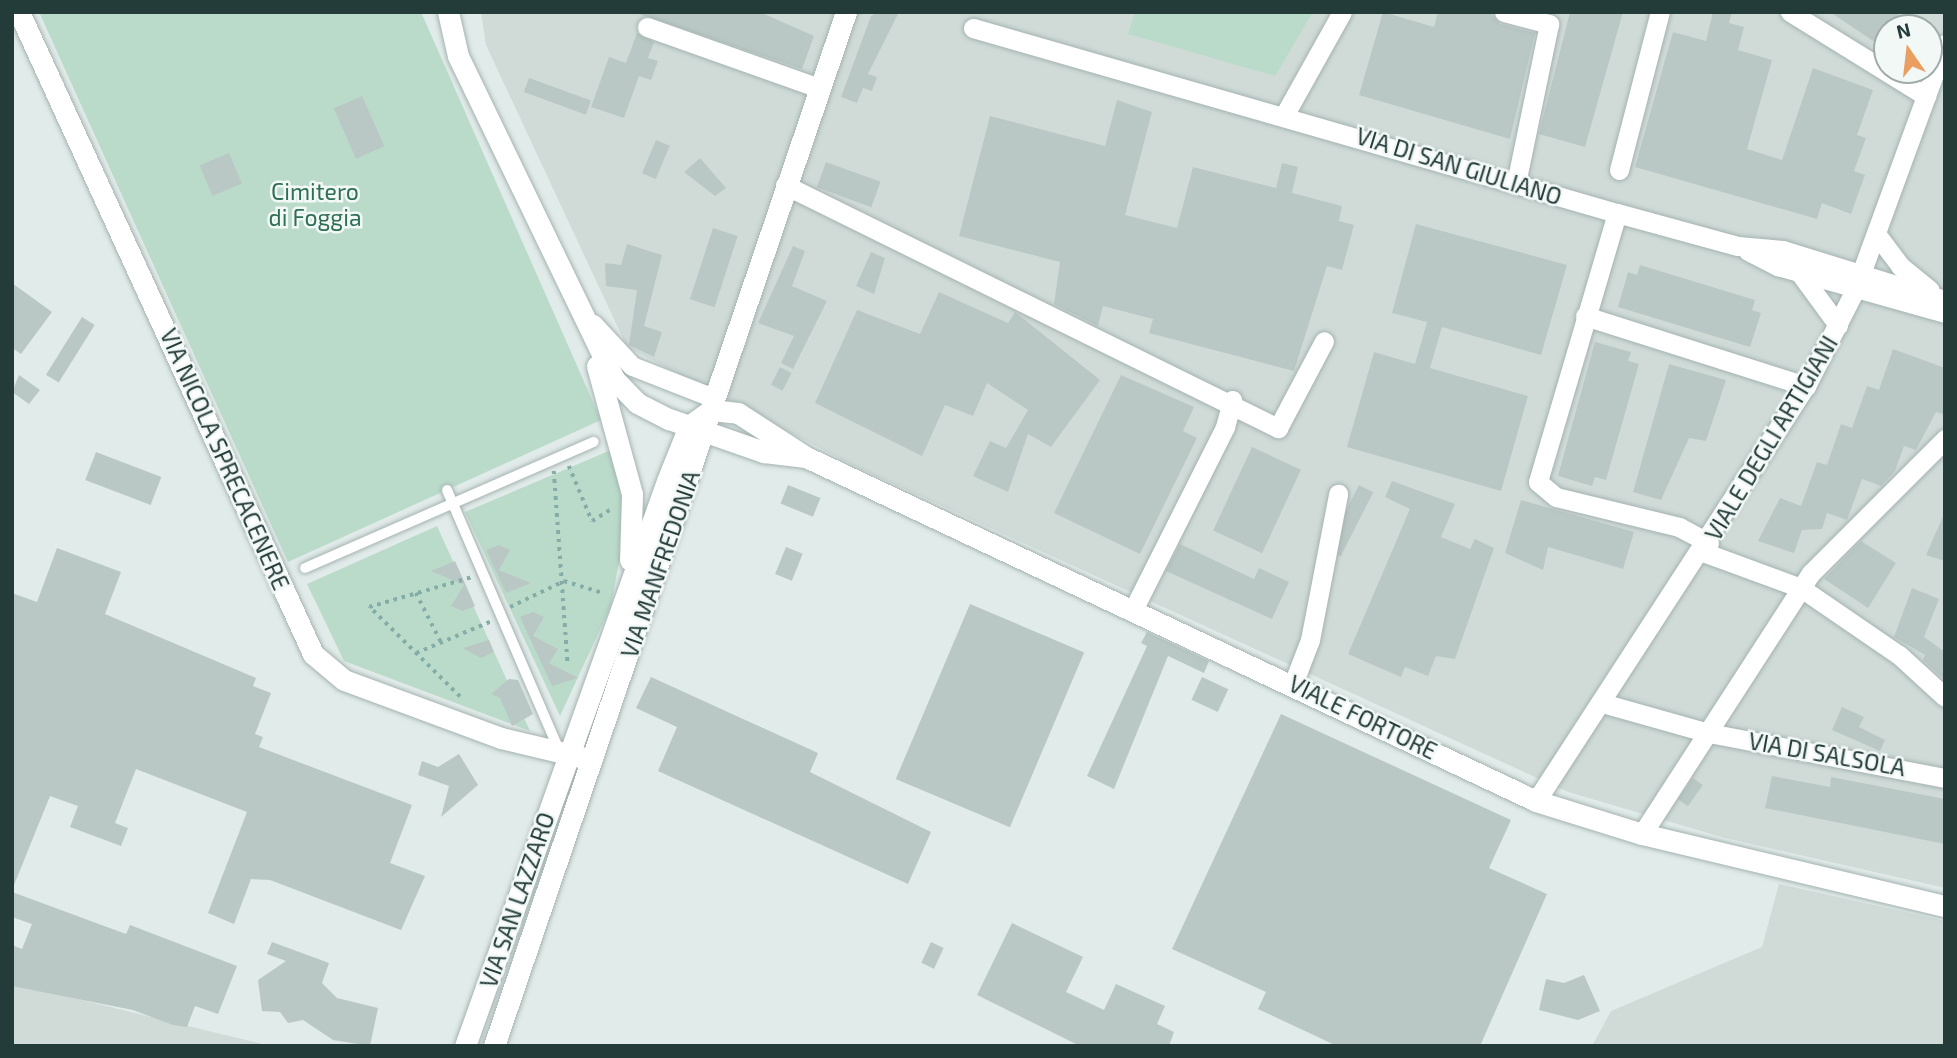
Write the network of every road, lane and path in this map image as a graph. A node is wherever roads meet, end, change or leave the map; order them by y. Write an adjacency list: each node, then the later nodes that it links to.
1 (19, 12): 61 (main road, VIA NICOLA SPRECACENERE)
2 (438, 12): 12 (lane)
3 (448, 12): 12 (main road)
4 (846, 12): 13 (main road, VIA MANFREDONIA)
5 (1342, 12): 15 (street)
6 (1504, 12): 17 (street)
7 (1660, 12): 16 (street)
8 (1790, 12): 14 (street)
9 (647, 27): 13 (street)
10 (973, 28): 15 (street, VIA DI SAN GIULIANO)
11 (1945, 44): 14 (street, VIALE DEGLI ARTIGIANI)
12 (458, 56): 24 (main road)
13 (819, 88): 18 (main road, VIA MANFREDONIA)
14 (1926, 96): 20 (street, VIALE DEGLI ARTIGIANI)
15 (1285, 114): 17 (street, VIA DI SAN GIULIANO)
16 (1619, 170)
17 (1516, 184): 19 (street, VIA DI SAN GIULIANO)
18 (785, 185): 29 (main road, VIA MANFREDONIA); 31 (street)
19 (1617, 213): 21 (street, VIA DI SAN GIULIANO); 26 (street)
20 (1877, 235): 23 (street, VIALE DEGLI ARTIGIANI); 25 (street)
21 (1738, 246): 22 (street); 23 (street, VIA DI SAN GIULIANO)
22 (1799, 272): 23 (street); 27 (street)
23 (1859, 282): 25 (street); 27 (street, VIALE DEGLI ARTIGIANI)
24 (572, 295): 33 (street); 33 (main road); 50 (main road)
25 (1943, 304)
26 (1586, 316): 30 (street); 43 (street)
27 (1838, 325): 30 (street, VIALE DEGLI ARTIGIANI)
28 (1324, 341): 31 (street)
29 (723, 357): 32 (main road); 33 (main road, VIA MANFREDONIA)
30 (1806, 386): 43 (street, VIALE DEGLI ARTIGIANI)
31 (1232, 400): 51 (street)
32 (738, 413): 33 (main road, VIALE FORTORE); 37 (main road, VIALE FORTORE)
33 (703, 416): 37 (main road, VIALE FORTORE); 50 (main road, VIA MANFREDONIA); 62 (main road, VIA MANFREDONIA)
34 (1945, 439): 47 (street, VIA DI SALSOLA)
35 (594, 442): 36 (lane)
36 (565, 455): 38 (lane); 42 (path)
37 (806, 457): 51 (main road, VIALE FORTORE)
38 (553, 460): 41 (lane); 46 (path)
39 (447, 490): 41 (lane)
40 (1338, 494): 56 (street)
41 (453, 503): 44 (lane); 45 (lane)
42 (616, 506)
43 (1706, 547): 47 (street); 59 (street, VIALE DEGLI ARTIGIANI)
44 (305, 568)
45 (485, 574): 48 (path); 52 (lane)
46 (564, 581): 49 (path); 52 (path); 55 (path)
47 (1801, 588): 58 (street); 60 (street, VIA DI SALSOLA)
48 (416, 593): 53 (path); 54 (path)
49 (603, 593)
50 (625, 593): 61 (main road, VIA MANFREDONIA)
51 (1134, 608): 56 (main road, VIALE FORTORE)
52 (503, 614): 53 (path); 61 (lane)
53 (441, 642): 54 (path)
54 (415, 653): 57 (path)
55 (568, 664)
56 (1293, 684): 64 (main road, VIALE FORTORE)
57 (460, 697)
58 (1945, 697)
59 (1602, 703): 60 (street); 64 (street, VIALE DEGLI ARTIGIANI)
60 (1709, 733): 63 (street, VIA DI SALSOLA); 65 (street, VIA DI SALSOLA)
61 (564, 752): 62 (main road); 67 (main road, VIA SAN LAZZARO)
62 (593, 761): 68 (main road, VIA SAN LAZZARO)
63 (1945, 778)
64 (1536, 801): 65 (main road, VIALE FORTORE)
65 (1642, 834): 66 (main road, VIALE FORTORE)
66 (1945, 906)
67 (465, 1046)
68 (494, 1046)

